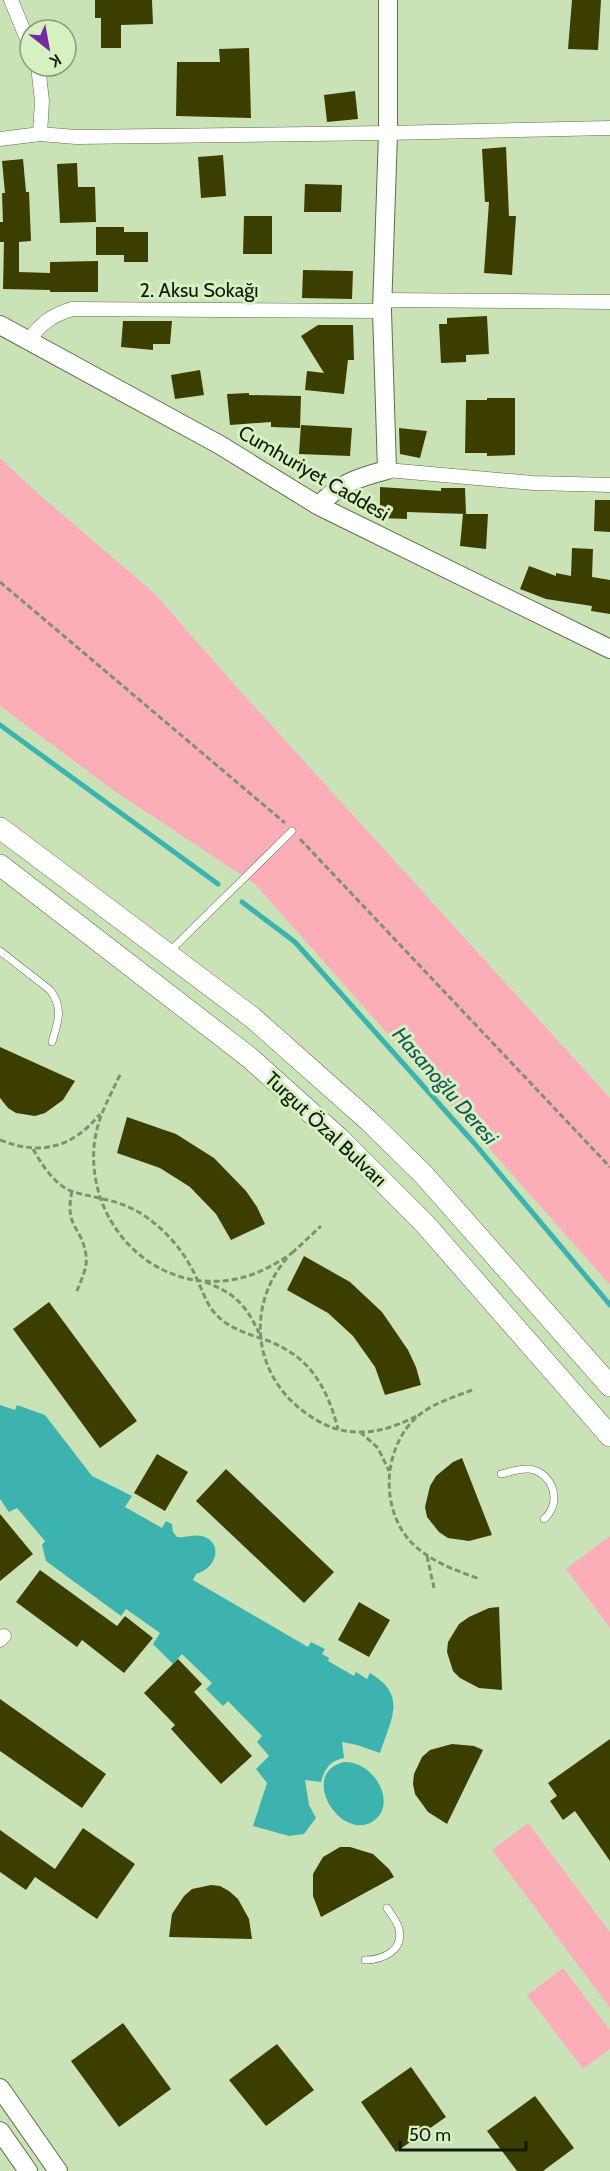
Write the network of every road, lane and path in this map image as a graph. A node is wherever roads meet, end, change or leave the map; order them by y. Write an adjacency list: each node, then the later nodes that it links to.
1 (11, 0): 3 (street)
2 (388, 0): 7 (street)
3 (18, 18)
4 (39, 78): 6 (street)
5 (610, 128): 7 (street)
6 (40, 134): 7 (street); 8 (street)
7 (388, 134): 10 (street)
8 (0, 139)
9 (610, 302): 10 (street, 2. Aksu Sokağı)
10 (382, 305): 12 (street, 2. Aksu Sokağı); 13 (street)
11 (0, 325): 12 (street, Cumhuriyet Caddesi)
12 (29, 341): 15 (street, Cumhuriyet Caddesi)
13 (387, 470): 14 (street); 15 (street)
14 (610, 485)
15 (319, 506): 17 (street, Cumhuriyet Caddesi)
16 (0, 582): 19 (path)
17 (610, 649)
18 (0, 828): 22 (main road, Turgut Özal Bulvarı)
19 (292, 831): 22 (lane); 28 (path)
20 (0, 865): 41 (main road, Turgut Özal Bulvarı)
21 (0, 951): 23 (lane)
22 (168, 953): 36 (main road, Turgut Özal Bulvarı)
23 (52, 1042)
24 (120, 1075): 25 (path)
25 (101, 1113): 27 (path); 30 (path)
26 (0, 1140): 27 (path)
27 (33, 1149): 29 (path)
28 (610, 1167)
29 (72, 1191): 30 (path); 34 (path)
30 (100, 1198): 33 (path); 33 (path)
31 (321, 1226): 32 (path)
32 (292, 1253): 33 (path); 35 (path)
33 (198, 1280): 35 (path); 35 (path)
34 (77, 1291)
35 (261, 1338): 39 (path); 39 (path)
36 (610, 1386)
37 (472, 1390): 38 (path)
38 (419, 1415): 40 (path); 42 (path)
39 (338, 1429): 40 (path)
40 (360, 1432): 42 (path)
41 (610, 1436)
42 (389, 1472): 45 (path)
43 (501, 1474): 44 (lane)
44 (544, 1519)
45 (427, 1556): 46 (path); 47 (path)
46 (480, 1579)
47 (434, 1588)
48 (387, 1908): 49 (lane)
49 (365, 1960)
50 (0, 2088): 53 (street)
51 (0, 2131): 52 (street)
52 (28, 2171)
53 (58, 2171)

